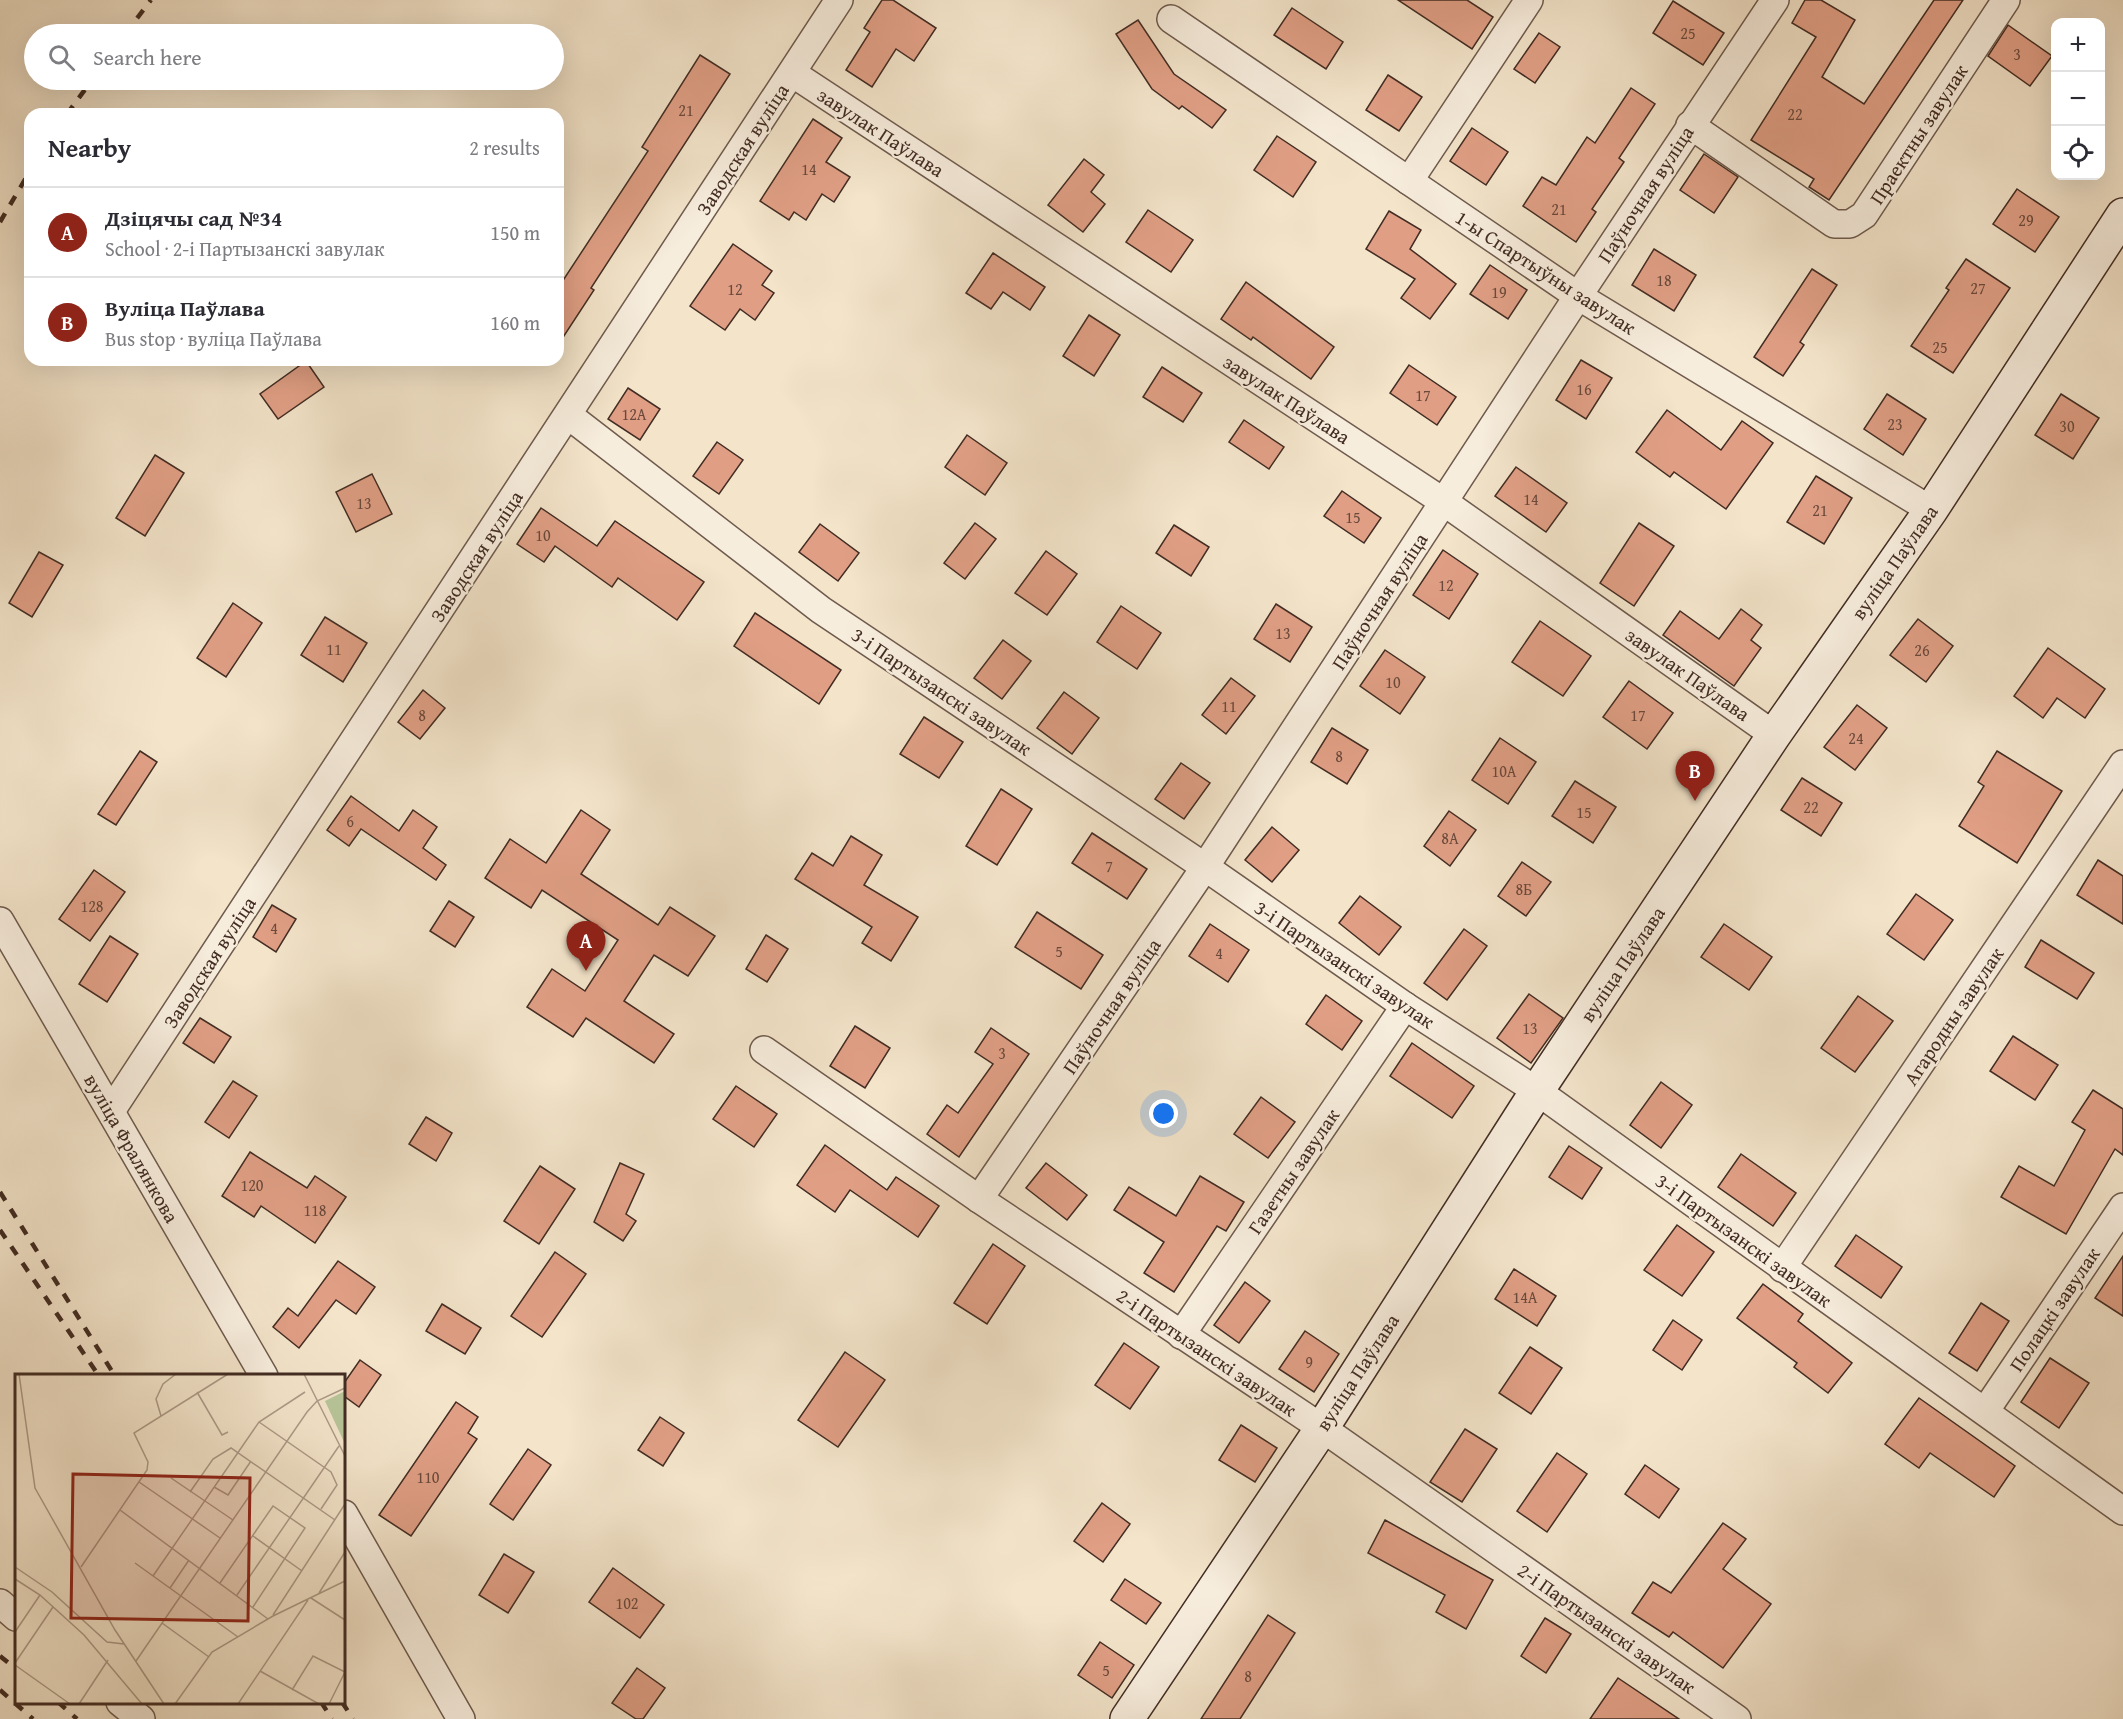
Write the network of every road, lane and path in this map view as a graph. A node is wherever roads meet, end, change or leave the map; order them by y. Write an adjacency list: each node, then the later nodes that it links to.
1 (839, 0): 6 (street, Заводская вуліца)
2 (1529, 0): 8 (street)
3 (1775, 0): 7 (street, Паўночная вуліца)
4 (2006, 0): 7 (street, Праектны завулак)
5 (1171, 19): 8 (street, 1-ы Спартыўны завулак)
6 (792, 73): 11 (street, Заводская вуліца); 12 (street, завулак Паўлава)
7 (1690, 125): 10 (street, Паўночная вуліца)
8 (1409, 181): 10 (street, 1-ы Спартыўны завулак)
9 (2123, 215): 13 (street, вуліца Паўлава)
10 (1578, 296): 12 (street, Паўночная вуліца); 13 (street, 1-ы Спартыўны завулак)
11 (568, 415): 16 (street, 3-і Партызанскі завулак); 21 (street, Заводская вуліца)
12 (1444, 502): 14 (street, завулак Паўлава); 16 (street, Паўночная вуліца)
13 (1931, 510): 14 (street, вуліца Паўлава)
14 (1774, 735): 20 (street, вуліца Паўлава)
15 (2123, 764): 24 (street, Агародны завулак)
16 (1205, 867): 18 (street, 3-і Партызанскі завулак); 22 (street, Паўночная вуліца)
17 (0, 921): 21 (street, вуліца Фралянкова)
18 (1405, 1006): 20 (street, 3-і Партызанскі завулак); 25 (street, Газетны завулак)
19 (764, 1050): 22 (street, 2-і Партызанскі завулак)
20 (1537, 1091): 24 (street, 3-і Партызанскі завулак); 28 (street, вуліца Паўлава)
21 (111, 1111): 26 (street, вуліца Фралянкова)
22 (979, 1199): 25 (street, 2-і Партызанскі завулак)
23 (2123, 1208): 27 (street, Полацкі завулак)
24 (1782, 1268): 27 (street, 3-і Партызанскі завулак)
25 (1181, 1335): 28 (street, 2-і Партызанскі завулак)
26 (263, 1374)
27 (1986, 1410): 29 (street, 3-і Партызанскі завулак)
28 (1322, 1428): 36 (street, вуліца Паўлава); 37 (street, 2-і Партызанскі завулак)
29 (2123, 1511)
30 (345, 1516): 35 (street)
31 (0, 1604): 32 (street)
32 (15, 1616)
33 (122, 1704): 34 (street)
34 (141, 1719)
35 (461, 1719)
36 (1127, 1719)
37 (1737, 1719)

